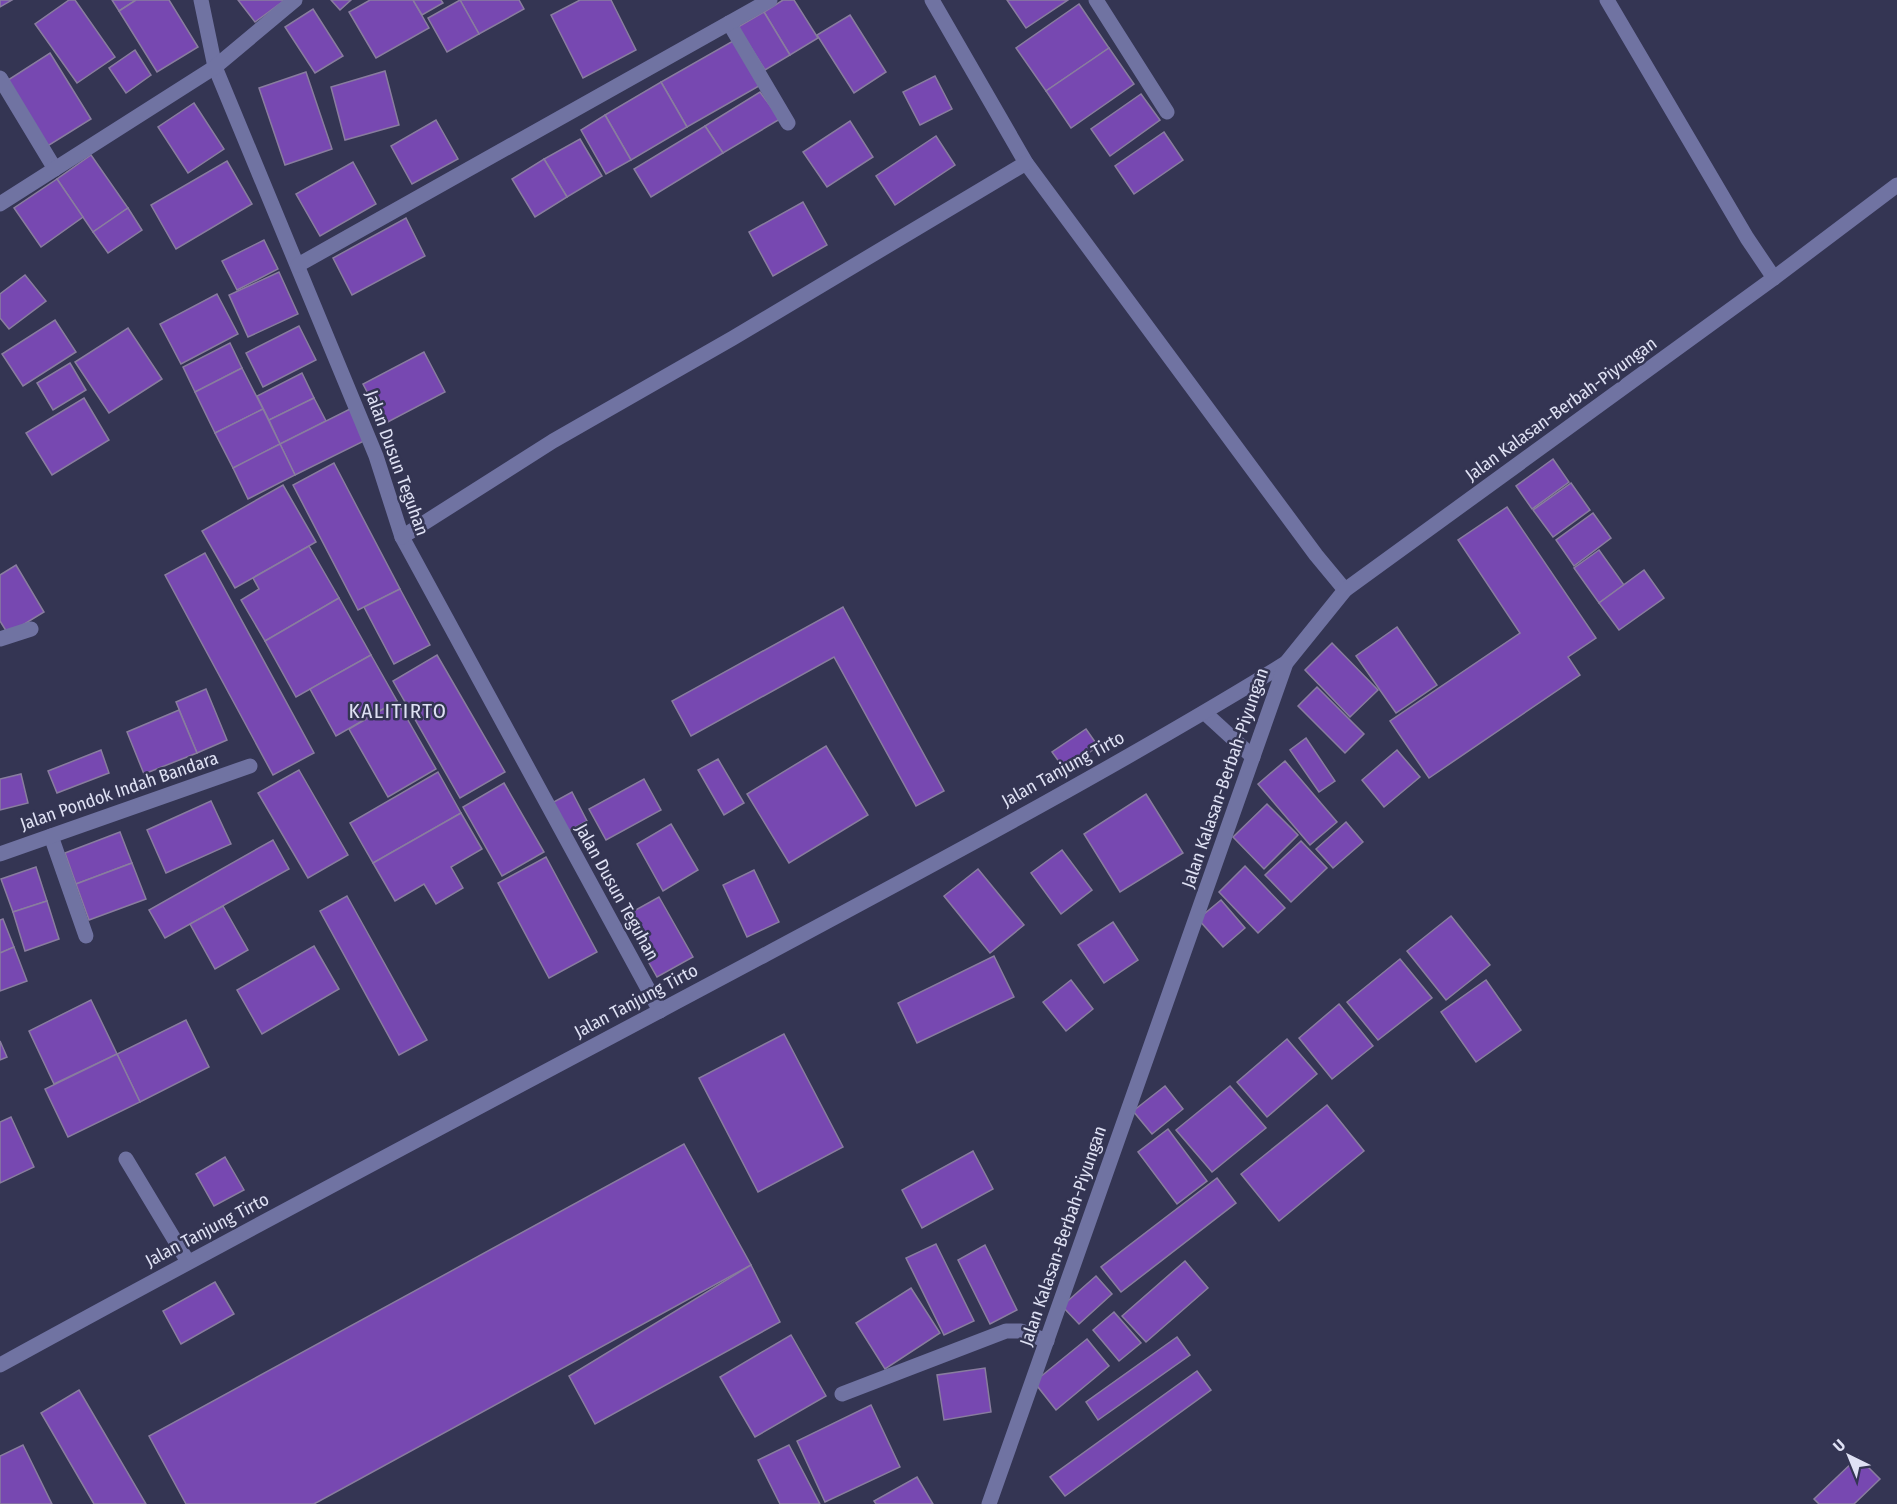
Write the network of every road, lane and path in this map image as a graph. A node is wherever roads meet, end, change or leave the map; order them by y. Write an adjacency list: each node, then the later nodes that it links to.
1 (201, 0): 8 (street, Jalan Dusun Teguhan)
2 (295, 0): 8 (street)
3 (770, 0): 7 (street)
4 (932, 0): 12 (street)
5 (1096, 0): 10 (street)
6 (1607, 0): 17 (street)
7 (729, 23): 11 (street); 16 (street)
8 (215, 67): 13 (street); 16 (street, Jalan Dusun Teguhan)
9 (0, 78): 13 (street)
10 (1167, 112)
11 (788, 123)
12 (1026, 163): 18 (street); 19 (street)
13 (55, 169): 15 (street)
14 (1897, 185): 17 (street, Jalan Kalasan-Berbah-Piyungan)
15 (0, 204)
16 (298, 265): 18 (street, Jalan Dusun Teguhan)
17 (1774, 278): 19 (street, Jalan Kalasan-Berbah-Piyungan)
18 (402, 537): 29 (street, Jalan Dusun Teguhan)
19 (1345, 590): 22 (street, Jalan Kalasan-Berbah-Piyungan)
20 (31, 629): 21 (street)
21 (0, 639)
22 (1286, 663): 23 (street, Jalan Tanjung Tirto); 24 (street, Jalan Kalasan-Berbah-Piyungan)
23 (1205, 713): 24 (street); 29 (street, Jalan Tanjung Tirto)
24 (1253, 757): 32 (street, Jalan Kalasan-Berbah-Piyungan)
25 (250, 766): 26 (street, Jalan Pondok Indah Bandara)
26 (51, 836): 27 (street, Jalan Pondok Indah Bandara); 28 (street)
27 (0, 854)
28 (86, 936)
29 (660, 1011): 31 (street, Jalan Tanjung Tirto)
30 (126, 1159): 31 (street)
31 (188, 1262): 33 (street, Jalan Tanjung Tirto)
32 (1047, 1341): 34 (street); 35 (street, Jalan Kalasan-Berbah-Piyungan)
33 (0, 1365)
34 (842, 1394)
35 (989, 1504)

